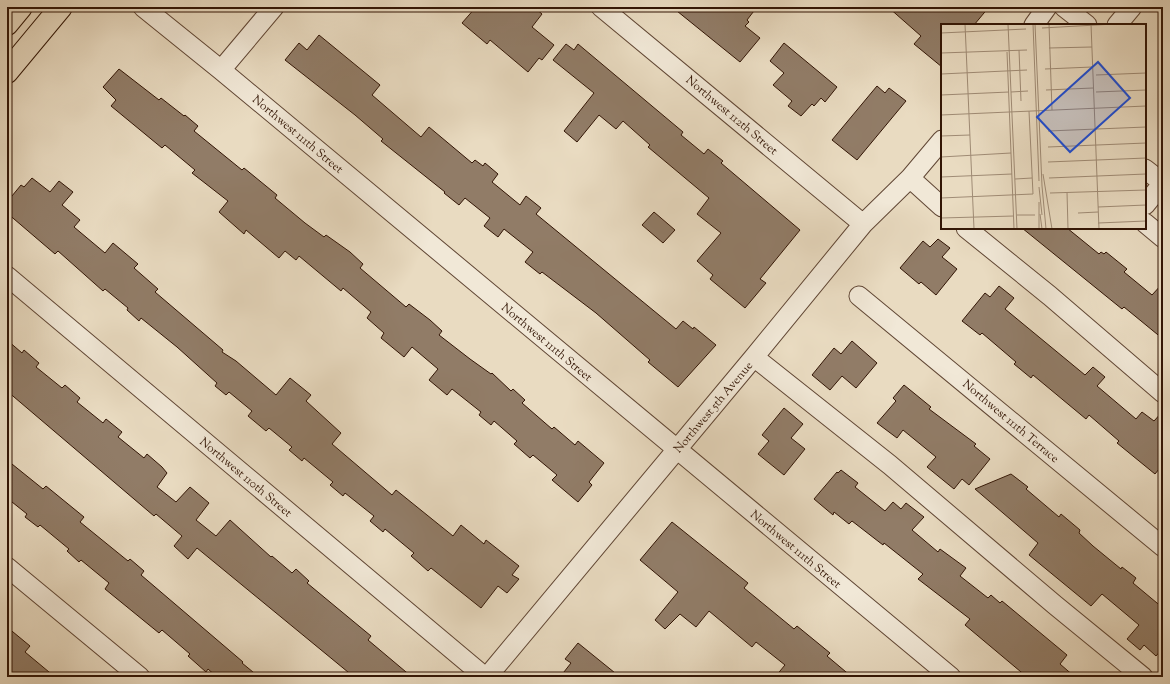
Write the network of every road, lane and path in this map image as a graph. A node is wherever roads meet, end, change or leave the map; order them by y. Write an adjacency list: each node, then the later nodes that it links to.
1 (61, 7): 12 (highway)
2 (143, 7): 11 (street, Northwest 111th Street)
3 (274, 7): 11 (street)
4 (601, 7): 18 (street, Northwest 112th Street)
5 (1047, 7): 8 (street)
6 (1064, 7): 9 (street)
7 (1132, 7): 10 (street)
8 (1035, 24)
9 (1086, 24)
10 (1118, 24)
11 (221, 70): 26 (street, Northwest 111th Street)
12 (7, 72)
13 (941, 141): 15 (street, Northwest 5th Avenue)
14 (1146, 170): 16 (street)
15 (910, 178): 17 (street); 18 (street, Northwest 5th Avenue)
16 (1146, 204)
17 (941, 206)
18 (863, 224): 24 (street, Northwest 5th Avenue)
19 (1146, 224): 21 (street)
20 (967, 229): 25 (street)
21 (1163, 238)
22 (7, 276): 30 (street, Northwest 110th Street)
23 (859, 296): 27 (street, Northwest 111th Terrace)
24 (754, 357): 26 (street, Northwest 5th Avenue); 32 (street)
25 (1163, 393)
26 (676, 450): 30 (street, Northwest 5th Avenue); 31 (street, Northwest 111th Street)
27 (1163, 546)
28 (7, 567): 29 (street)
29 (140, 677)
30 (486, 677)
31 (951, 677)
32 (1143, 677)

